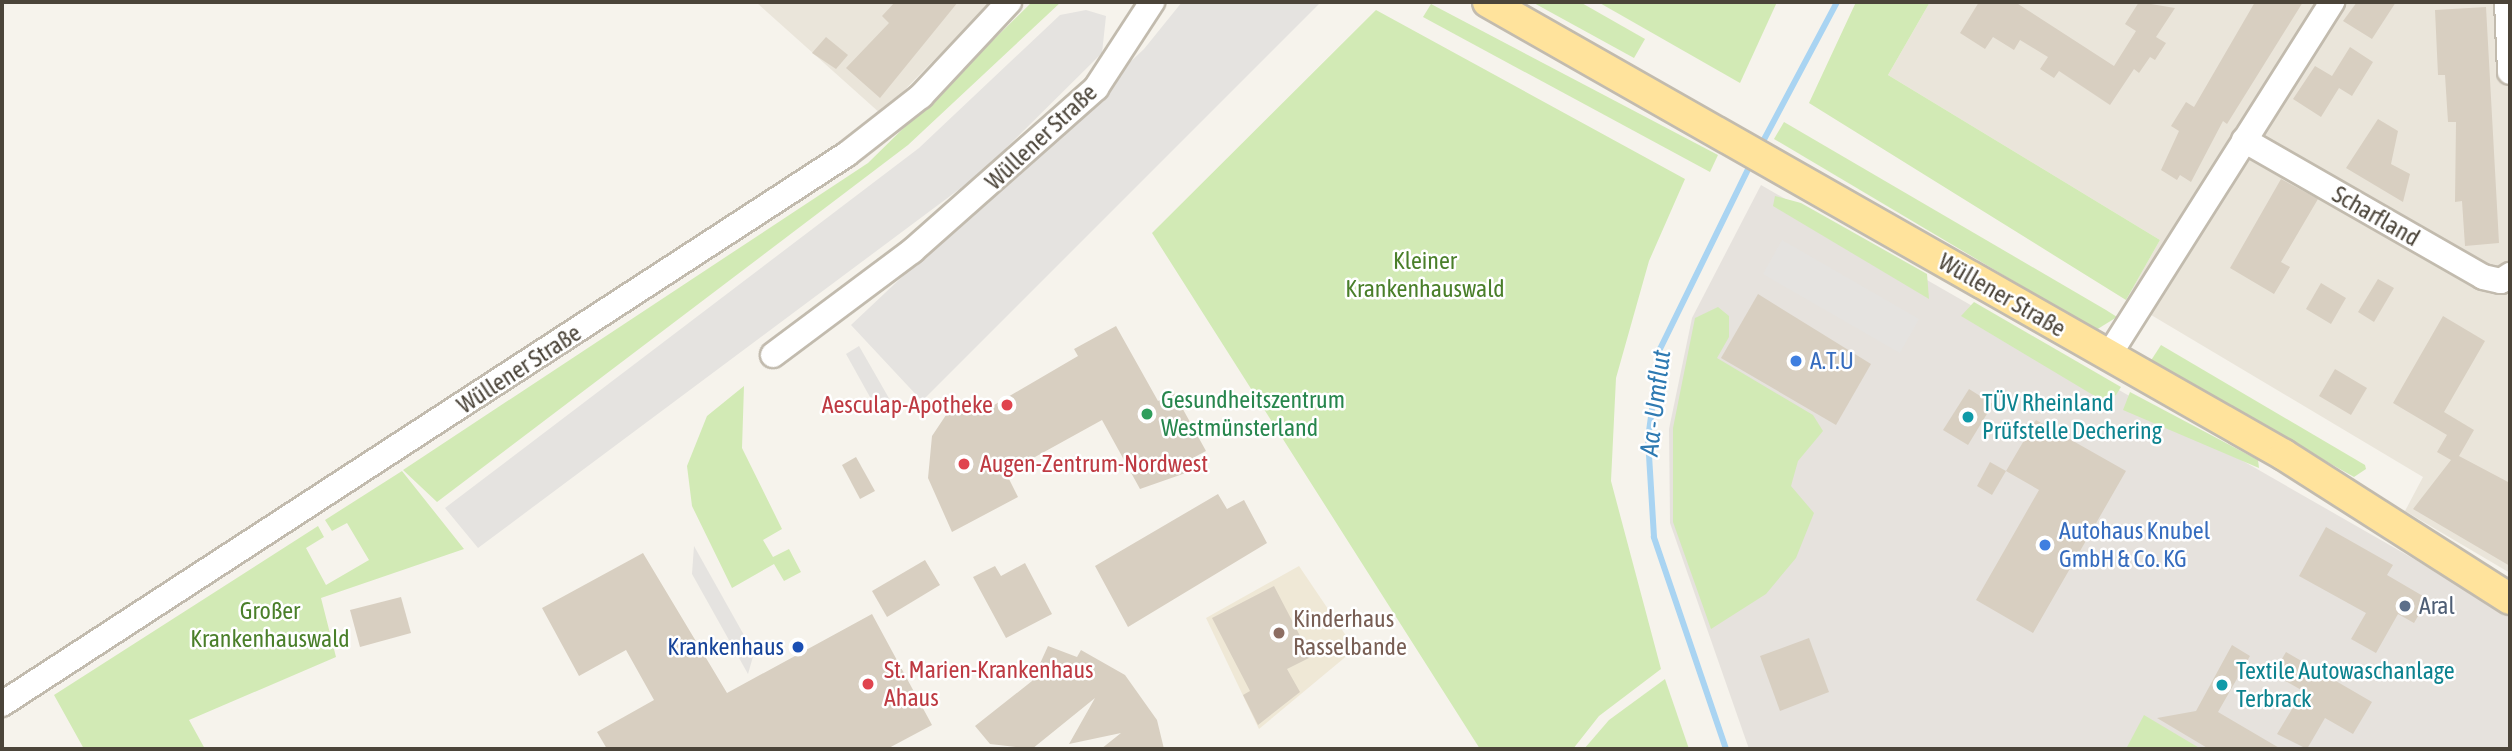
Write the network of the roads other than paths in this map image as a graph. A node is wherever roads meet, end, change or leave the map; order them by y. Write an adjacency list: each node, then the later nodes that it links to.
1 (1009, 2): 12 (street, Wüllener Straße)
2 (1152, 2): 9 (street, Wüllener Straße)
3 (1488, 2): 10 (main road, Wüllener Straße)
4 (2332, 2): 7 (street)
5 (2507, 2): 6 (street)
6 (2510, 72)
7 (2244, 140): 8 (street, Scharfland); 10 (street)
8 (2510, 275)
9 (773, 355)
10 (2109, 355): 11 (main road, Wüllener Straße)
11 (2510, 599)
12 (2, 704)

